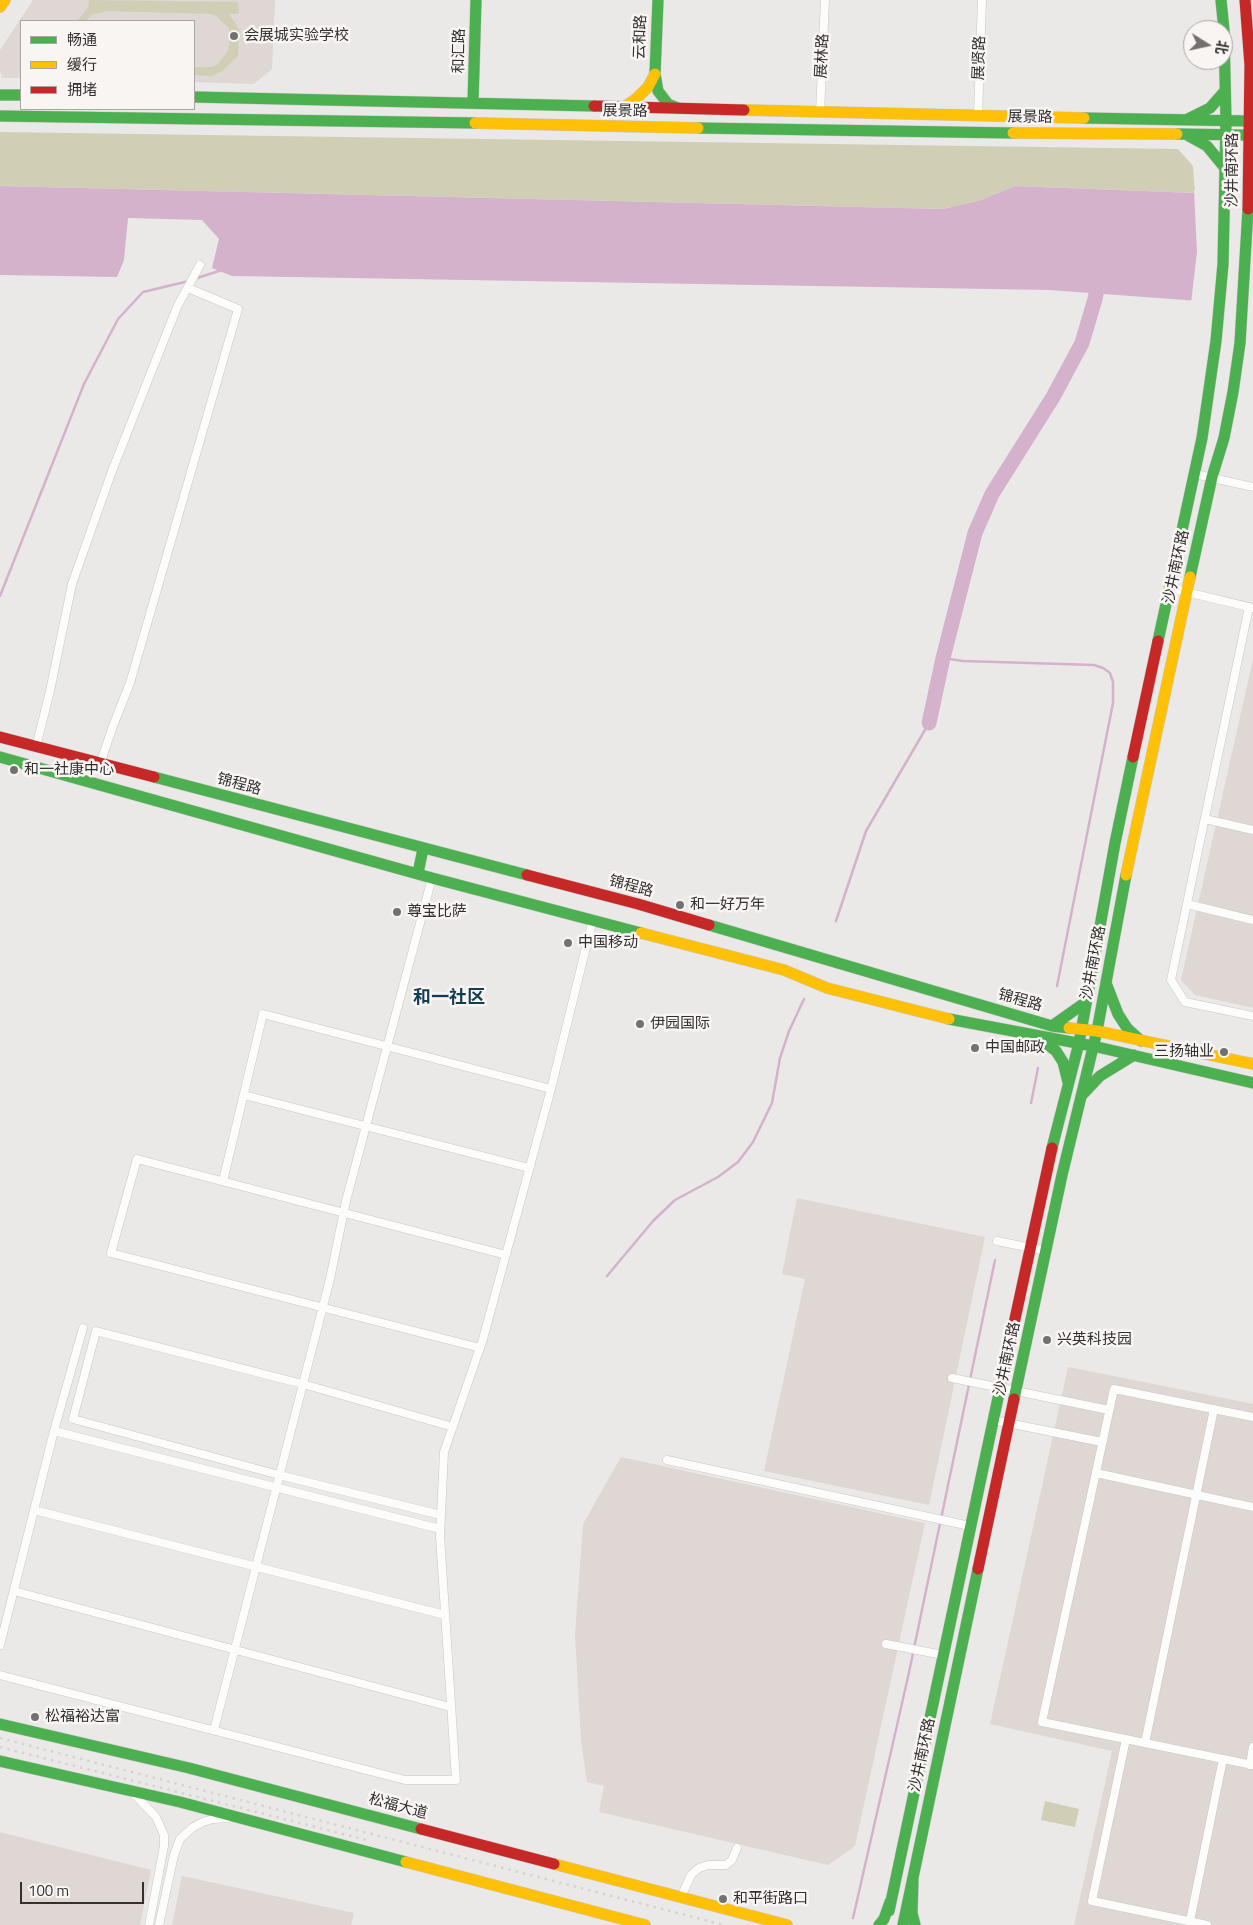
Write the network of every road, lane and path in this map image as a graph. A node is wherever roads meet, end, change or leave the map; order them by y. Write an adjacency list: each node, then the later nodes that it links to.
1 (4, 0): 8 (main road)
2 (476, 0): 15 (main road, 和汇路)
3 (658, 0): 9 (main road, 云和路)
4 (825, 0): 18 (street, 展林路)
5 (982, 0): 19 (street, 展贤路)
6 (1221, 0): 11 (main road, 沙井南环路)
7 (1245, 0): 10 (main road, 沙井南环路)
8 (0, 7)
9 (655, 74): 16 (main road); 17 (main road)
10 (1251, 83): 21 (main road, 沙井南环路)
11 (1225, 91): 22 (main road); 23 (main road, 沙井南环路)
12 (3, 94): 13 (main road)
13 (20, 95)
14 (195, 98): 15 (main road, 展景路)
15 (473, 102): 16 (main road, 展景路)
16 (623, 108): 17 (main road, 展景路)
17 (680, 109): 18 (main road, 展景路)
18 (820, 113): 19 (main road, 展景路)
19 (978, 115): 22 (main road, 展景路)
20 (0, 116): 24 (main road, 展景路)
21 (1250, 117): 23 (main road, 展景路); 26 (main road, 沙井南环路)
22 (1187, 120): 23 (main road, 展景路)
23 (1226, 121): 25 (main road, 沙井南环路)
24 (1185, 134): 25 (main road, 展景路); 27 (main road)
25 (1225, 134): 26 (main road, 展景路); 27 (main road, 沙井南环路)
26 (1249, 135): 31 (main road, 沙井南环路)
27 (1225, 168): 30 (main road, 沙井南环路)
28 (200, 266): 29 (street)
29 (188, 288): 37 (street); 39 (street)
30 (1195, 474): 31 (street); 33 (main road, 沙井南环路)
31 (1212, 477): 32 (street); 34 (main road, 沙井南环路)
32 (1253, 487)
33 (1170, 588): 34 (street); 49 (main road, 沙井南环路)
34 (1187, 592): 35 (street); 48 (main road, 沙井南环路)
35 (1251, 607): 40 (street)
36 (0, 737): 37 (main road, 锦程路)
37 (36, 747): 39 (main road, 锦程路)
38 (0, 757): 43 (main road, 锦程路)
39 (100, 764): 42 (main road, 锦程路)
40 (1205, 819): 41 (street); 45 (street)
41 (1253, 830)
42 (424, 849): 43 (main road); 51 (main road, 锦程路)
43 (418, 874): 44 (main road, 锦程路)
44 (432, 878): 46 (main road, 锦程路); 57 (street)
45 (1187, 904): 47 (street); 50 (street)
46 (593, 919): 54 (main road, 锦程路); 63 (street)
47 (1253, 920)
48 (1106, 983): 53 (main road, 沙井南环路); 55 (main road)
49 (1086, 1002): 51 (main road); 52 (main road, 沙井南环路)
50 (1253, 1016)
51 (1052, 1026): 52 (main road, 锦程路)
52 (1081, 1031): 53 (main road, 锦程路); 56 (main road, 沙井南环路)
53 (1097, 1031): 55 (main road, 锦程路); 58 (main road, 沙井南环路)
54 (1039, 1038): 56 (main road, 锦程路); 62 (main road)
55 (1141, 1041): 60 (main road, 锦程路)
56 (1079, 1044): 58 (main road, 锦程路); 62 (main road, 沙井南环路)
57 (387, 1046): 63 (street); 64 (street); 66 (street)
58 (1093, 1046): 59 (main road, 锦程路); 65 (main road, 沙井南环路)
59 (1134, 1055): 61 (main road, 锦程路); 65 (main road)
60 (1253, 1064)
61 (1253, 1083)
62 (1068, 1084): 71 (main road, 沙井南环路)
63 (551, 1089): 67 (street)
64 (244, 1095): 66 (street); 68 (street)
65 (1081, 1096): 72 (main road, 沙井南环路)
66 (366, 1125): 67 (street); 69 (street)
67 (530, 1168): 73 (street)
68 (223, 1181): 69 (street); 74 (street)
69 (344, 1213): 73 (street); 74 (street)
70 (997, 1240): 71 (street)
71 (1030, 1248): 72 (street); 79 (main road, 沙井南环路)
72 (1046, 1251): 80 (main road, 沙井南环路)
73 (506, 1255): 76 (street)
74 (323, 1307): 76 (street); 78 (street)
75 (83, 1328): 87 (street)
76 (480, 1348): 86 (street)
77 (952, 1378): 79 (street)
78 (303, 1384): 86 (street); 91 (street); 91 (street)
79 (1000, 1388): 80 (street); 84 (main road, 沙井南环路)
80 (1016, 1391): 82 (street); 85 (main road, 沙井南环路)
81 (1214, 1409): 82 (street); 83 (street); 93 (street)
82 (1109, 1410): 88 (street)
83 (1253, 1417)
84 (993, 1420): 85 (street); 97 (main road, 沙井南环路)
85 (1009, 1424): 88 (street); 119 (main road, 沙井南环路)
86 (453, 1427): 96 (street)
87 (54, 1431): 92 (street); 95 (street)
88 (1102, 1442): 90 (street)
89 (667, 1460): 97 (street)
90 (1096, 1473): 93 (street); 110 (street)
91 (279, 1474): 92 (street); 96 (street)
92 (276, 1487): 98 (street); 99 (street)
93 (1196, 1496): 94 (street); 111 (street)
94 (1253, 1507)
95 (34, 1510): 99 (street); 100 (street)
96 (441, 1516): 98 (street)
97 (970, 1526): 105 (main road, 沙井南环路)
98 (440, 1529): 101 (street)
99 (255, 1568): 101 (street); 104 (street)
100 (14, 1591): 103 (street); 104 (street)
101 (444, 1615): 107 (street)
102 (886, 1644): 105 (street)
103 (0, 1645)
104 (234, 1649): 107 (street); 109 (street)
105 (943, 1655): 121 (main road, 沙井南环路)
106 (0, 1675): 109 (street)
107 (450, 1707): 109 (street)
108 (0, 1724): 120 (main road, 松福大道)
109 (214, 1730)
110 (1126, 1739): 111 (street); 122 (street)
111 (1145, 1743): 113 (street)
112 (1253, 1748): 115 (street)
113 (1223, 1759): 115 (street); 122 (street)
114 (0, 1761): 116 (main road)
115 (1251, 1765)
116 (132, 1791): 117 (main road); 123 (street)
117 (236, 1817): 124 (street); 125 (main road)
118 (738, 1848): 120 (street)
119 (913, 1879): 129 (main road, 沙井南环路); 130 (main road)
120 (681, 1897): 126 (main road, 松福大道)
121 (890, 1902): 127 (main road); 128 (main road, 沙井南环路)
122 (1190, 1922): 131 (street)
123 (149, 1925)
124 (159, 1925)
125 (645, 1925)
126 (788, 1925)
127 (879, 1925)
128 (886, 1925)
129 (904, 1925)
130 (914, 1925)
131 (1207, 1925)

